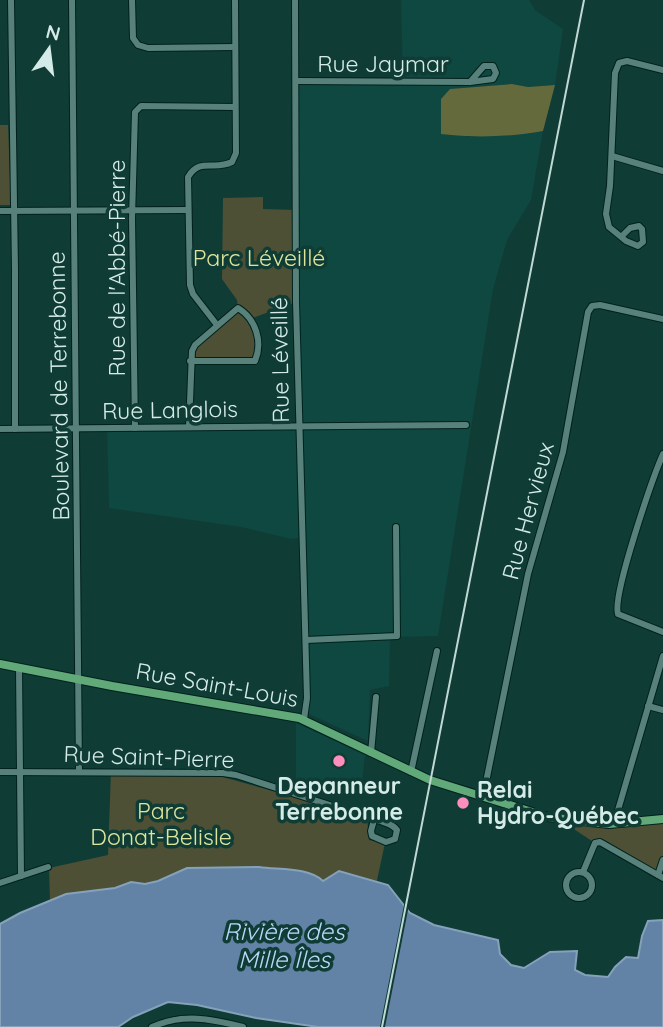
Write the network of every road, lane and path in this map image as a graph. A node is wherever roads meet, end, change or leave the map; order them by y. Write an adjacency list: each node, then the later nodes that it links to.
1 (11, 0): 17 (street)
2 (72, 0): 13 (street, Boulevard de Terrebonne)
3 (132, 0): 6 (street)
4 (235, 0): 6 (street)
5 (295, 0): 8 (street, Rue Léveillé)
6 (235, 47): 10 (street)
7 (663, 70): 11 (street)
8 (296, 81): 9 (street, Rue Jaymar); 23 (street, Rue Léveillé)
9 (470, 82)
10 (234, 107): 14 (street, Rue de l'Abbé-Pierre); 15 (street)
11 (612, 156): 12 (street); 18 (street)
12 (663, 171)
13 (75, 209): 14 (street); 17 (street); 25 (street, Boulevard de Terrebonne)
14 (133, 209): 15 (street); 26 (street, Rue de l'Abbé-Pierre)
15 (188, 210): 20 (street)
16 (0, 211): 17 (street)
17 (14, 211): 28 (street)
18 (621, 237)
19 (663, 319): 47 (street, Rue Hervieux)
20 (217, 325): 21 (street); 21 (street)
21 (190, 360): 24 (street)
22 (466, 425): 23 (street, Rue Langlois)
23 (299, 426): 24 (street, Rue Langlois); 32 (street, Rue Léveillé)
24 (189, 427): 26 (street, Rue Langlois)
25 (77, 428): 26 (street, Rue Langlois); 28 (street, Rue Langlois); 37 (street, Boulevard de Terrebonne)
26 (135, 428)
27 (0, 429): 28 (street, Rue Langlois)
28 (15, 429)
29 (663, 454): 31 (street)
30 (396, 527): 32 (street)
31 (663, 632)
32 (306, 640): 41 (street, Rue Léveillé)
33 (437, 651): 46 (street)
34 (663, 656): 39 (street)
35 (0, 664): 36 (main road, Rue Saint-Louis)
36 (19, 668): 37 (main road, Rue Saint-Louis); 45 (street)
37 (79, 680): 41 (main road, Rue Saint-Louis); 43 (street, Boulevard de Terrebonne)
38 (376, 698): 42 (street)
39 (649, 706): 40 (street); 50 (street)
40 (663, 710)
41 (304, 719): 42 (main road, Rue Saint-Louis)
42 (372, 753): 46 (main road, Rue Saint-Louis)
43 (79, 771): 45 (street, Rue Saint-Pierre); 48 (street, Rue Saint-Pierre)
44 (0, 772): 45 (street, Rue Saint-Pierre)
45 (21, 772): 54 (street)
46 (414, 773): 47 (main road, Rue Saint-Louis)
47 (483, 797): 50 (main road, Rue Saint-Louis)
48 (374, 820)
49 (663, 820): 50 (main road, Rue Saint-Louis)
50 (616, 824)
51 (663, 860): 55 (street)
52 (48, 867): 54 (street)
53 (583, 872): 53 (street); 55 (street)
54 (21, 876): 56 (street)
55 (661, 876)
56 (0, 883)
57 (152, 1027): 58 (street)
58 (243, 1027)

